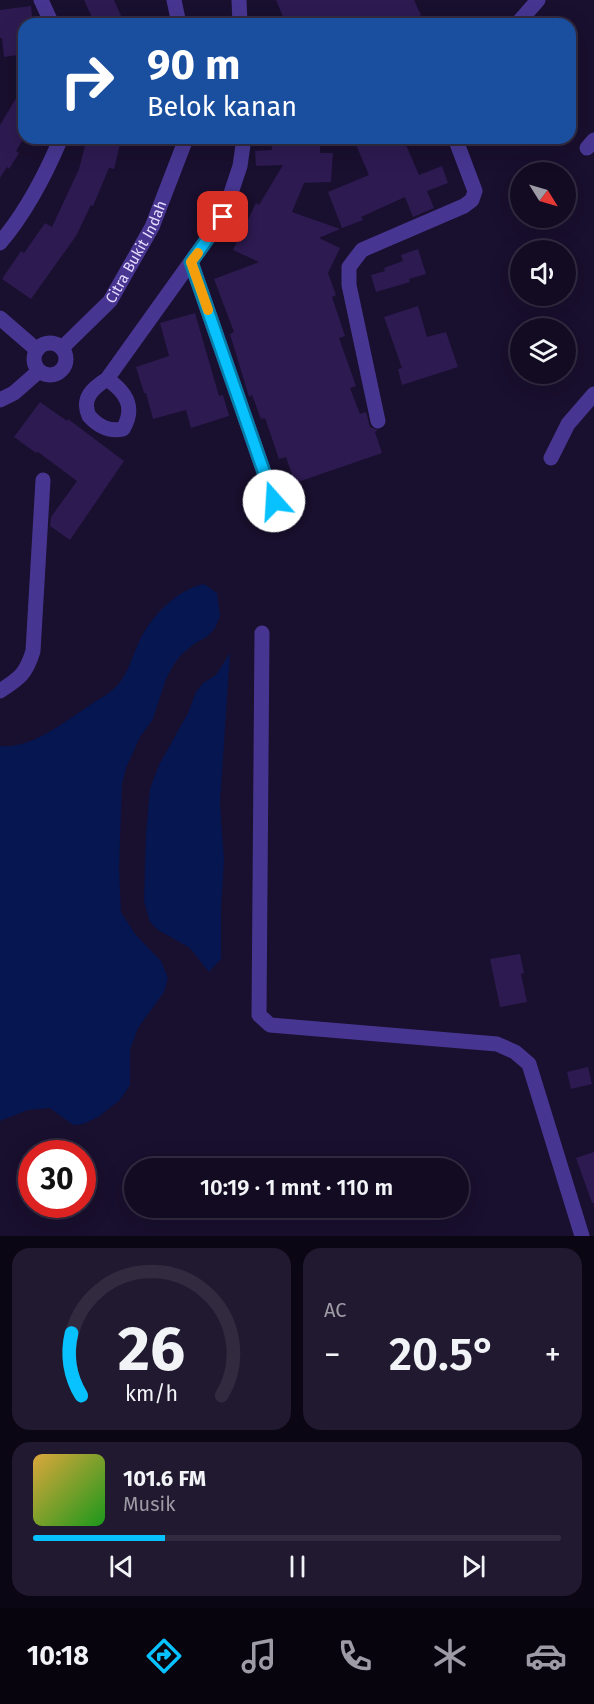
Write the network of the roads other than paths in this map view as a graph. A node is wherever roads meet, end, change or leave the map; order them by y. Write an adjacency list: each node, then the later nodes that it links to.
1 (41, 0): 5 (street)
2 (174, 0): 6 (street)
3 (239, 0): 7 (street)
4 (537, 0): 8 (street)
5 (49, 18)
6 (178, 18)
7 (240, 18)
8 (522, 18)
9 (58, 144): 13 (street)
10 (184, 144): 16 (street, Citra Bukit Indah)
11 (243, 144): 14 (street)
12 (457, 144): 22 (street)
13 (0, 243)
14 (191, 262): 19 (street); 25 (street)
15 (0, 318): 17 (street)
16 (62, 348): 17 (street); 18 (street)
17 (37, 350): 18 (street)
18 (39, 371): 21 (street)
19 (107, 379)
20 (594, 394): 23 (street)
21 (0, 400)
22 (378, 421)
23 (551, 458)
24 (43, 480): 27 (street)
25 (274, 501)
26 (262, 633): 28 (street)
27 (0, 691)
28 (582, 1236)

